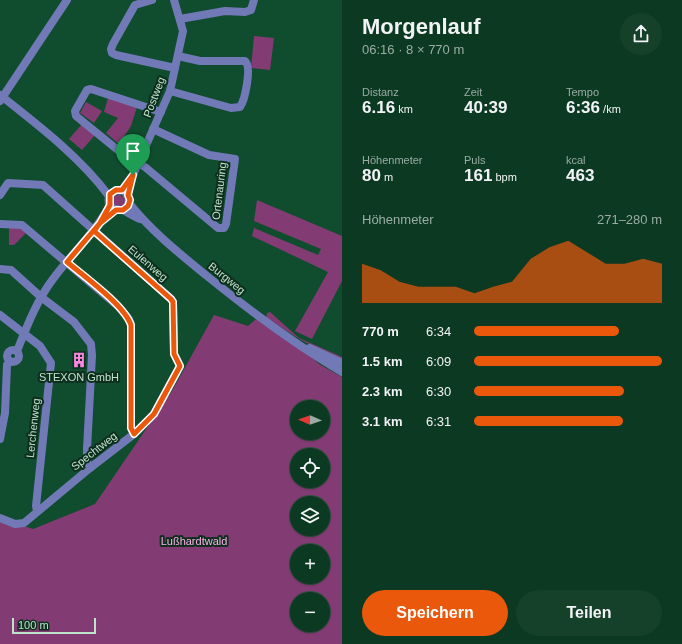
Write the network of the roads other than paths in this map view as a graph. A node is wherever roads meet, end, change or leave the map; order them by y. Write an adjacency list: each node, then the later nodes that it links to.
1 (67, 0): 9 (street)
2 (152, 0): 7 (street)
3 (174, 0): 5 (street, Postweg)
4 (254, 0): 5 (street)
5 (180, 19): 6 (street, Postweg)
6 (178, 56): 7 (street, Postweg); 8 (street)
7 (175, 68): 8 (street, Postweg)
8 (170, 91): 10 (street, Postweg)
9 (1, 98): 14 (street, Burgweg)
10 (161, 112): 11 (street, Postweg); 12 (street)
11 (153, 129): 12 (street, Postweg); 12 (street, Ortenauring)
12 (138, 163): 14 (street, Postweg)
13 (0, 195): 16 (street, Eulenweg)
14 (119, 200): 16 (street, Postweg); 22 (street, Burgweg)
15 (0, 224): 17 (street)
16 (94, 231): 17 (street, Postweg); 25 (street, Eulenweg)
17 (67, 262): 19 (street, Postweg); 27 (street)
18 (0, 269): 19 (street)
19 (41, 297): 21 (street, Postweg); 29 (street)
20 (0, 315): 21 (street, Lerchenweg)
21 (24, 333): 23 (street, Postweg); 30 (street, Lerchenweg)
22 (301, 346): 24 (street, Burgweg); 26 (street, Burgweg)
23 (6, 358): 28 (street)
24 (342, 363)
25 (180, 366): 27 (street, Spechtweg)
26 (342, 372)
27 (134, 434): 29 (street, Spechtweg)
28 (0, 440)
29 (90, 468): 30 (street, Spechtweg)
30 (37, 511): 31 (street, Spechtweg)
31 (0, 518)

